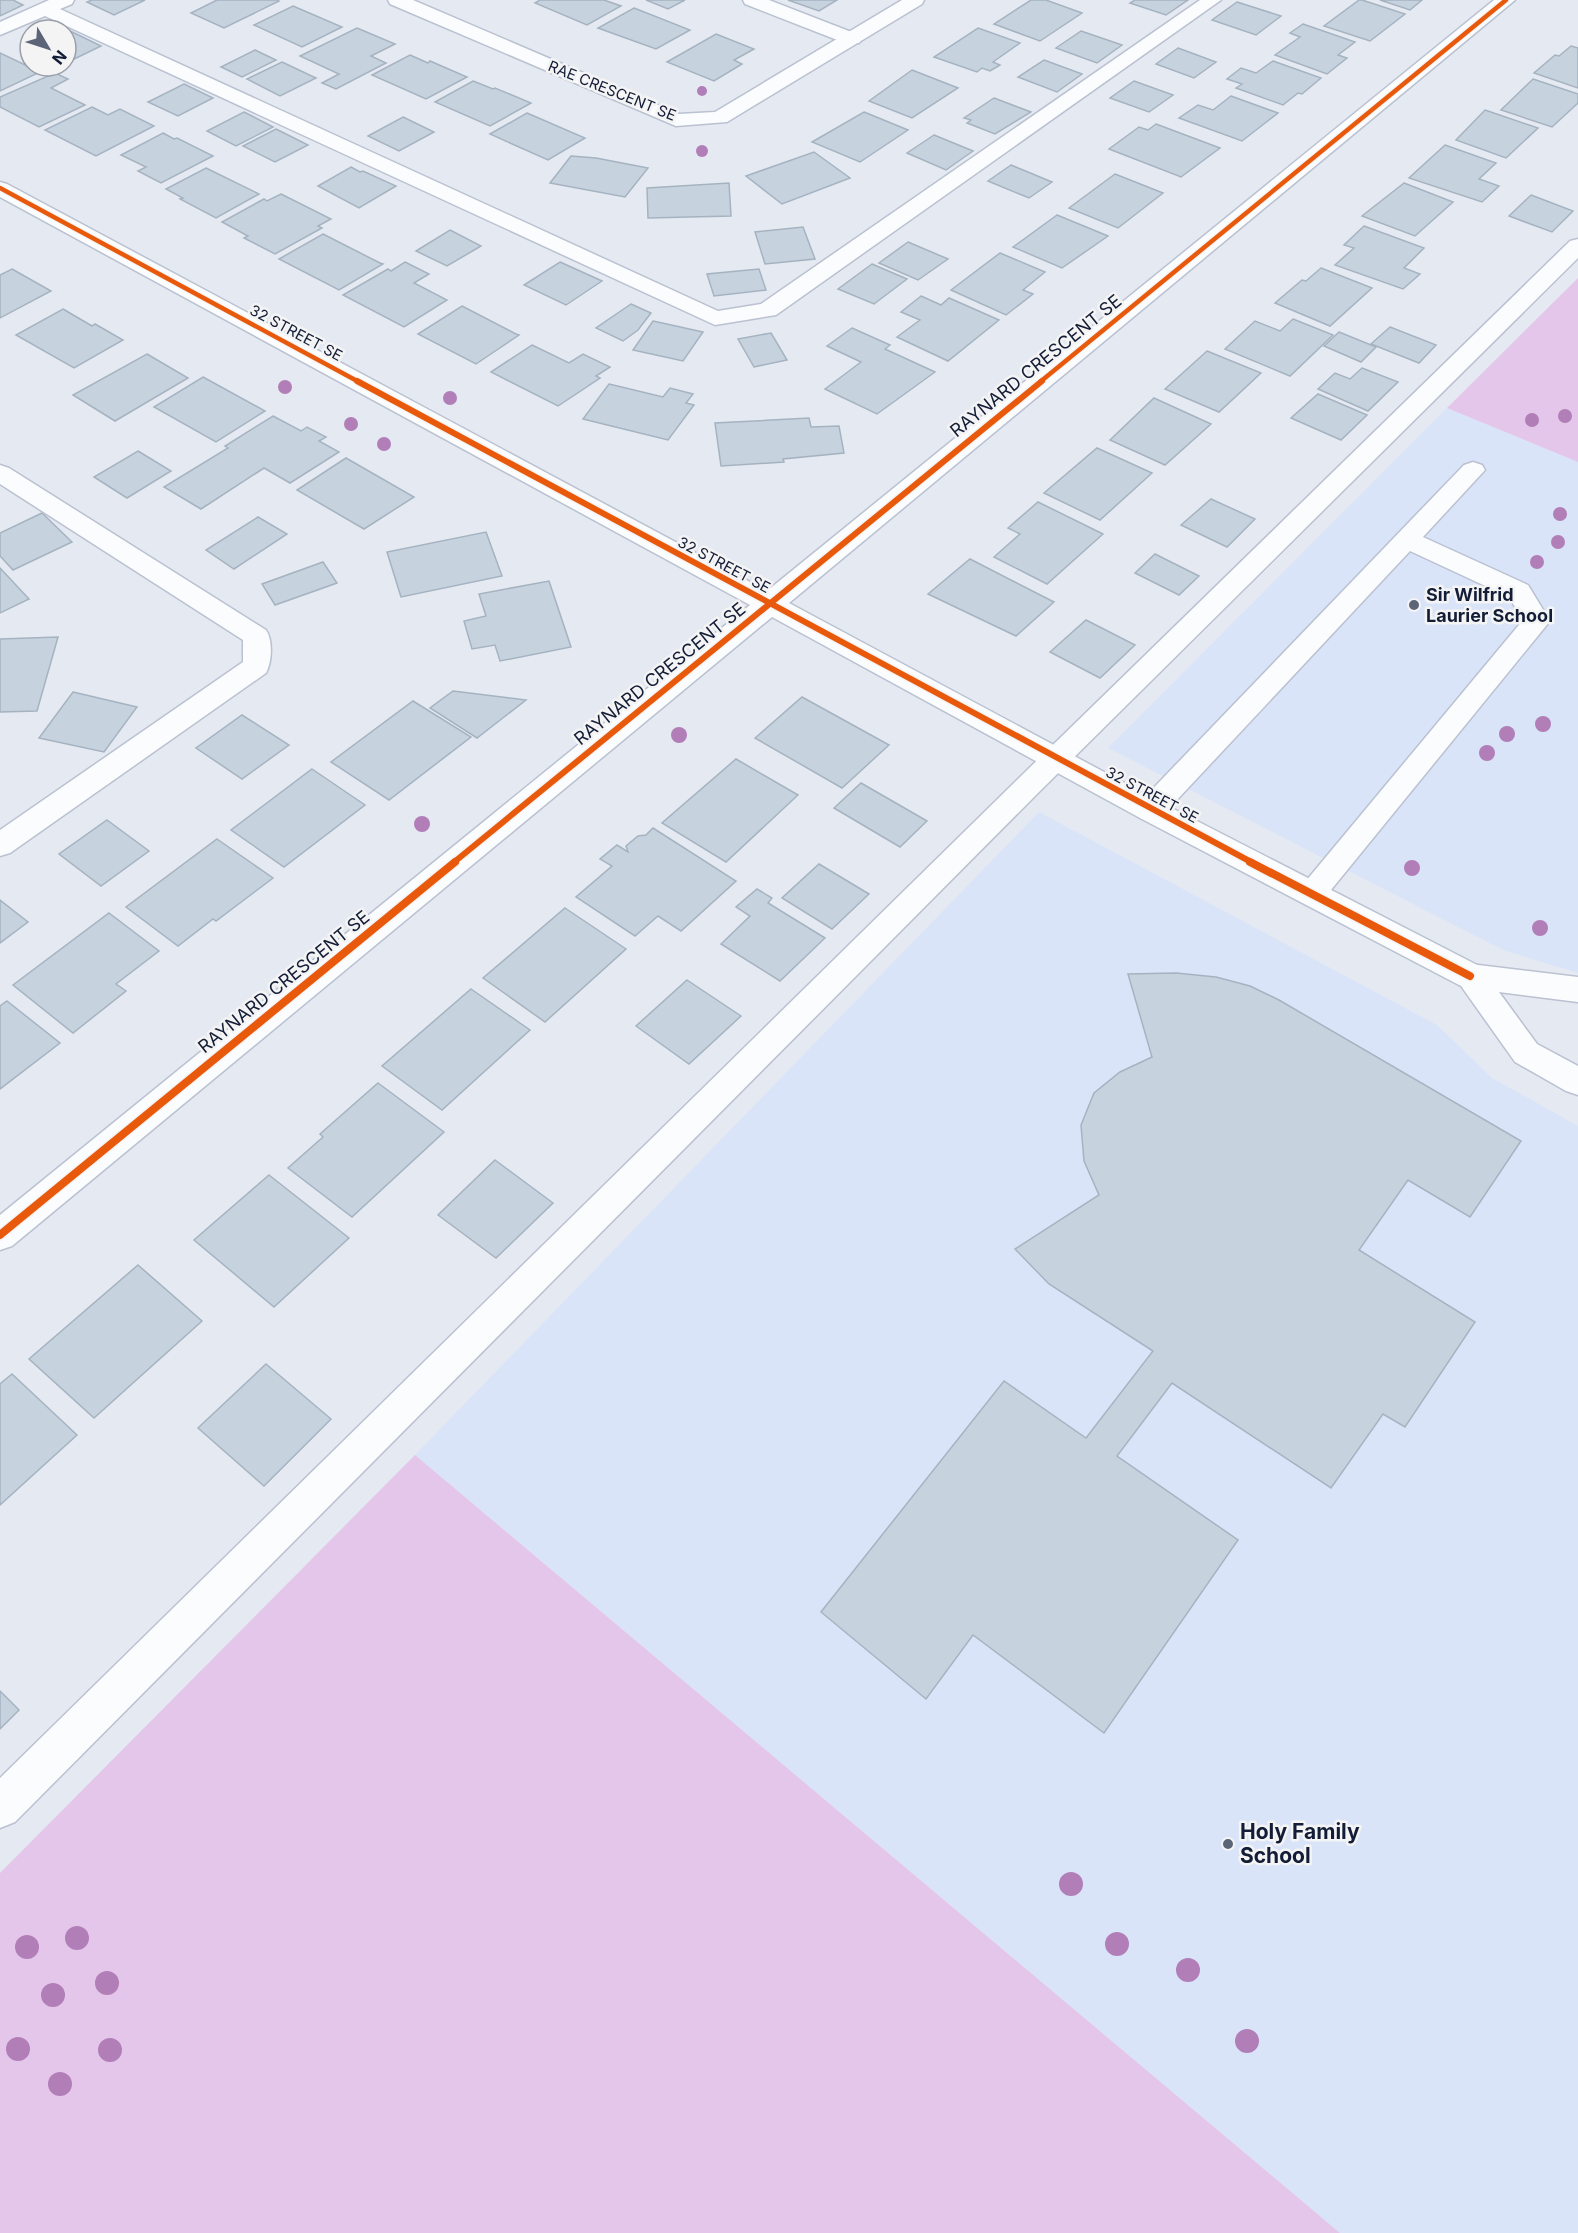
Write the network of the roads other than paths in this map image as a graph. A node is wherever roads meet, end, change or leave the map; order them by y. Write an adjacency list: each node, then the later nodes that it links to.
1 (64, 0): 7 (street)
2 (397, 0): 9 (street, RAE CRESCENT SE)
3 (752, 0): 9 (street)
4 (915, 0): 9 (street, RAE CRESCENT SE)
5 (1212, 0): 7 (street)
6 (1506, 0): 15 (street, RAYNARD CRESCENT SE)
7 (45, 9): 8 (street)
8 (0, 29)
9 (852, 39)
10 (0, 188): 15 (street, 32 STREET SE)
11 (1578, 246): 16 (street)
12 (1473, 470): 14 (street)
13 (0, 473): 18 (street)
14 (1407, 540): 17 (street); 19 (street)
15 (769, 605): 16 (street, 32 STREET SE); 23 (street, RAYNARD CRESCENT SE)
16 (1056, 759): 17 (street, 32 STREET SE); 24 (street)
17 (1150, 810): 19 (street, 32 STREET SE)
18 (0, 845)
19 (1311, 893): 20 (street, 32 STREET SE)
20 (1470, 976): 21 (street); 22 (street)
21 (1578, 990)
22 (1578, 1082)
23 (0, 1235)
24 (0, 1807)

